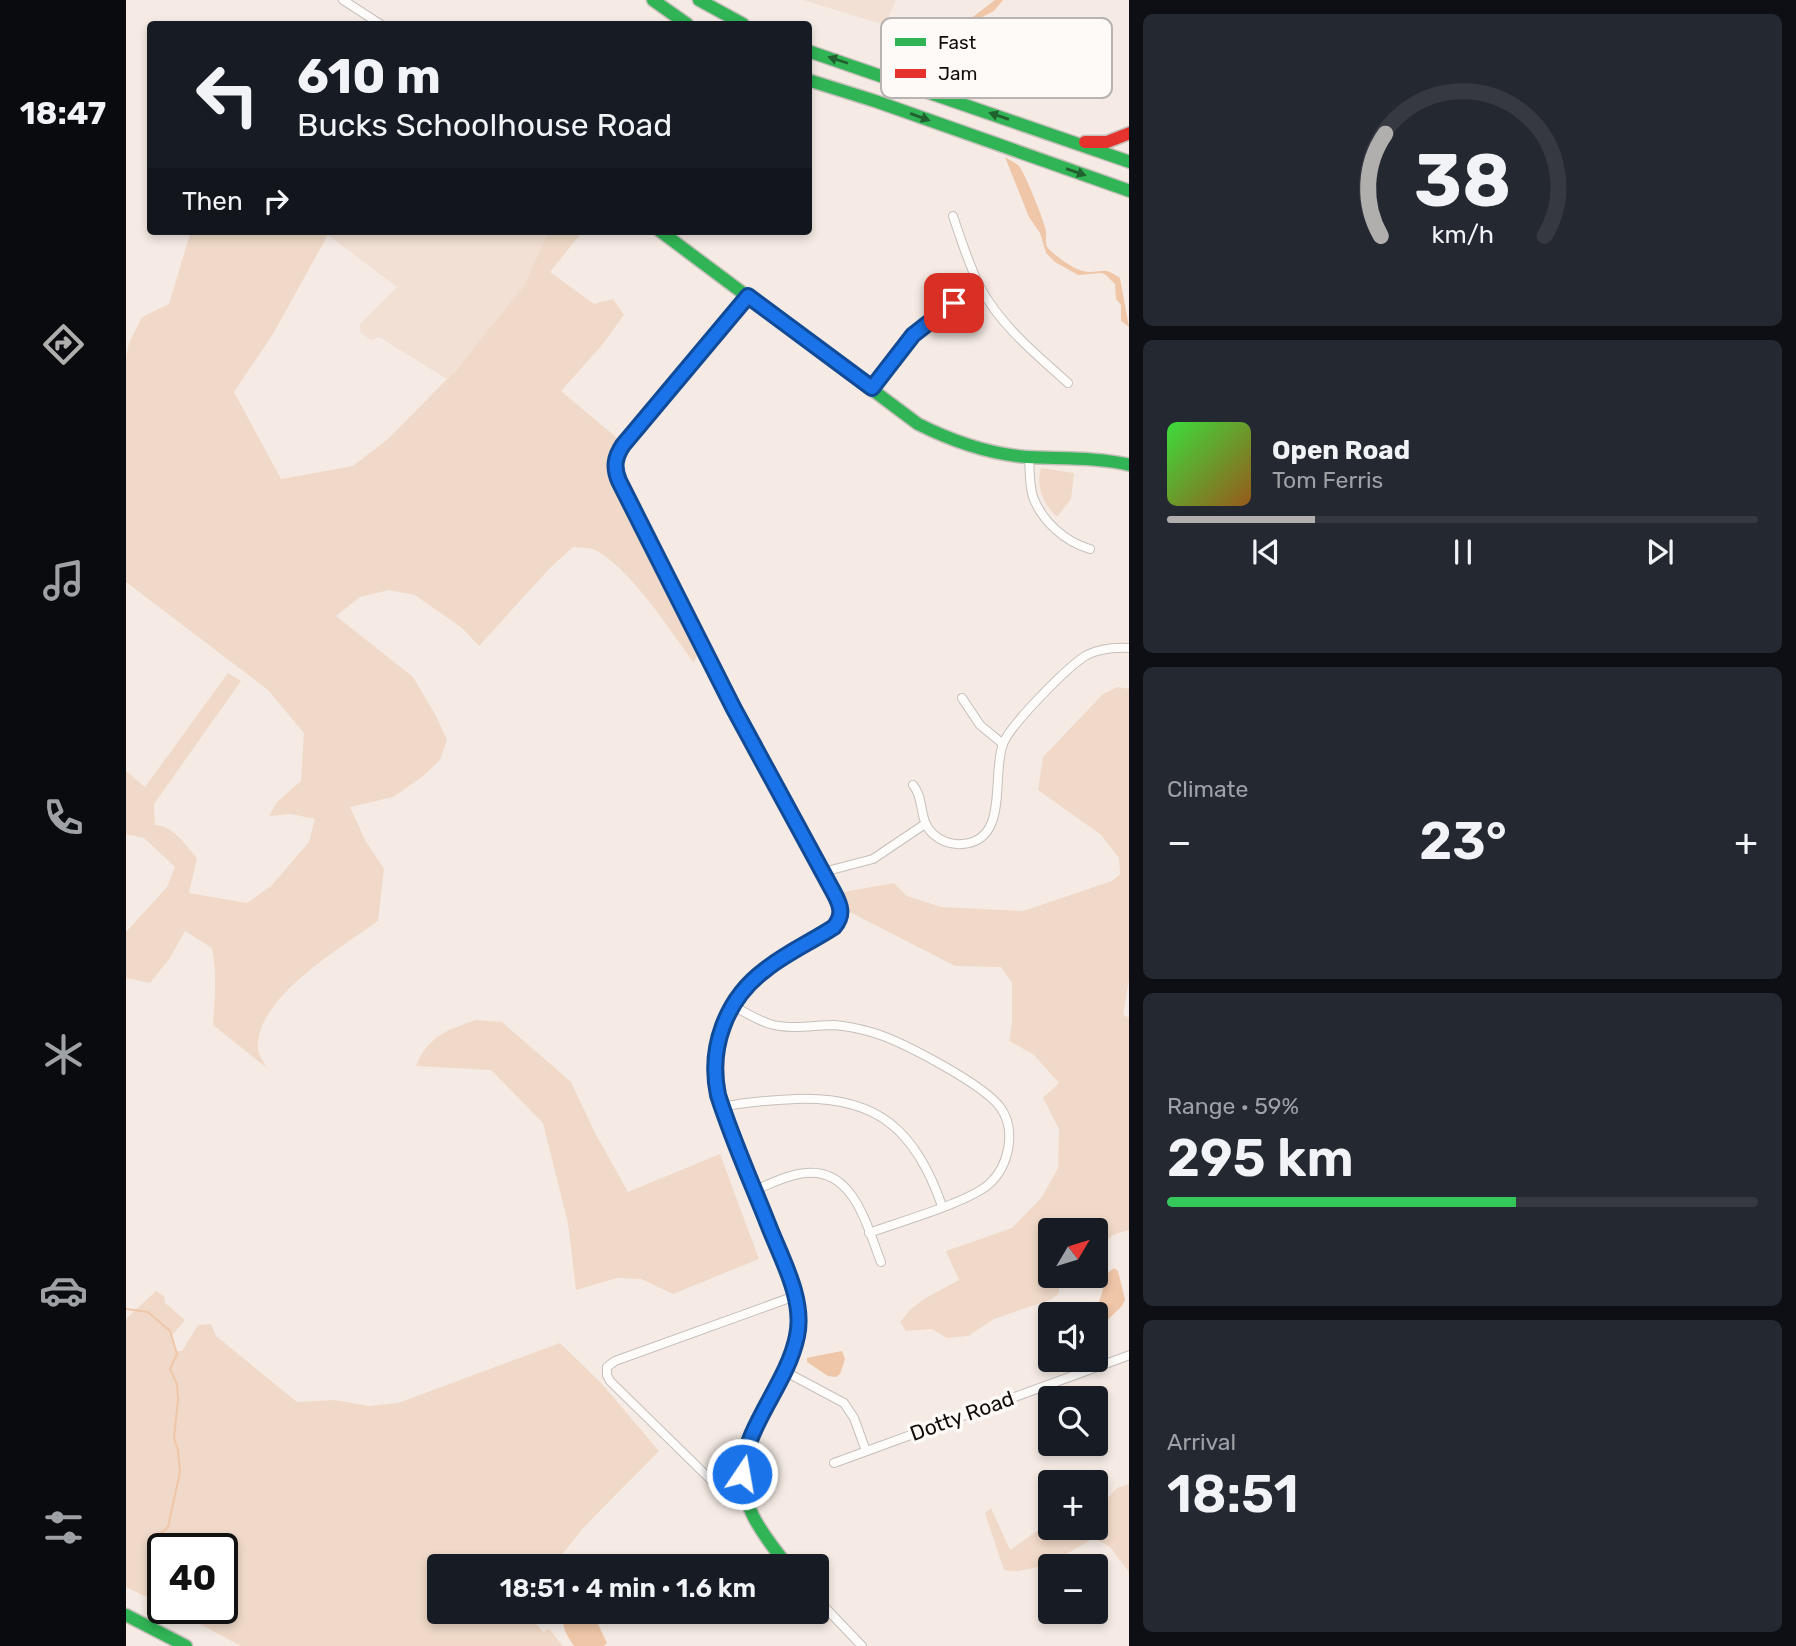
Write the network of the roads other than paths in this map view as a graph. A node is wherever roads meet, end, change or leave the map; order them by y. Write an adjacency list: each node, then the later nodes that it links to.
1 (343, 0): 4 (street)
2 (653, 0): 5 (main road)
3 (699, 0): 6 (main road)
4 (375, 21)
5 (683, 21)
6 (738, 21)
7 (812, 52): 8 (main road, one-way to 7)
8 (881, 76)
9 (812, 81): 14 (main road, one-way to 14)
10 (944, 98): 12 (main road, one-way to 10)
11 (1129, 132): 12 (main road)
12 (1049, 134): 13 (main road)
13 (1129, 162)
14 (1129, 191)
15 (953, 216): 17 (street)
16 (665, 235): 18 (main road)
17 (981, 289): 19 (street); 20 (street)
18 (748, 296): 20 (main road); 29 (main road)
19 (1068, 383)
20 (872, 388): 21 (main road)
21 (1029, 457): 22 (main road); 23 (street)
22 (1129, 465)
23 (1090, 549)
24 (1129, 648): 26 (street)
25 (962, 698): 26 (street)
26 (1003, 744): 28 (street)
27 (913, 785): 28 (street)
28 (925, 824): 29 (street)
29 (824, 874): 30 (main road)
30 (732, 1005): 31 (main road); 33 (street)
31 (722, 1107): 32 (main road); 33 (street)
32 (754, 1191): 34 (street); 36 (main road)
33 (942, 1206): 34 (street)
34 (869, 1233): 35 (street)
35 (881, 1262)
36 (795, 1296): 38 (main road); 41 (street)
37 (1129, 1355): 39 (street, Dotty Road)
38 (784, 1371): 39 (street); 41 (main road)
39 (866, 1451): 40 (street, Dotty Road)
40 (834, 1463)
41 (742, 1483): 42 (main road)
42 (778, 1554)
43 (829, 1612): 46 (street)
44 (126, 1615): 45 (main road)
45 (180, 1645)
46 (862, 1646)

